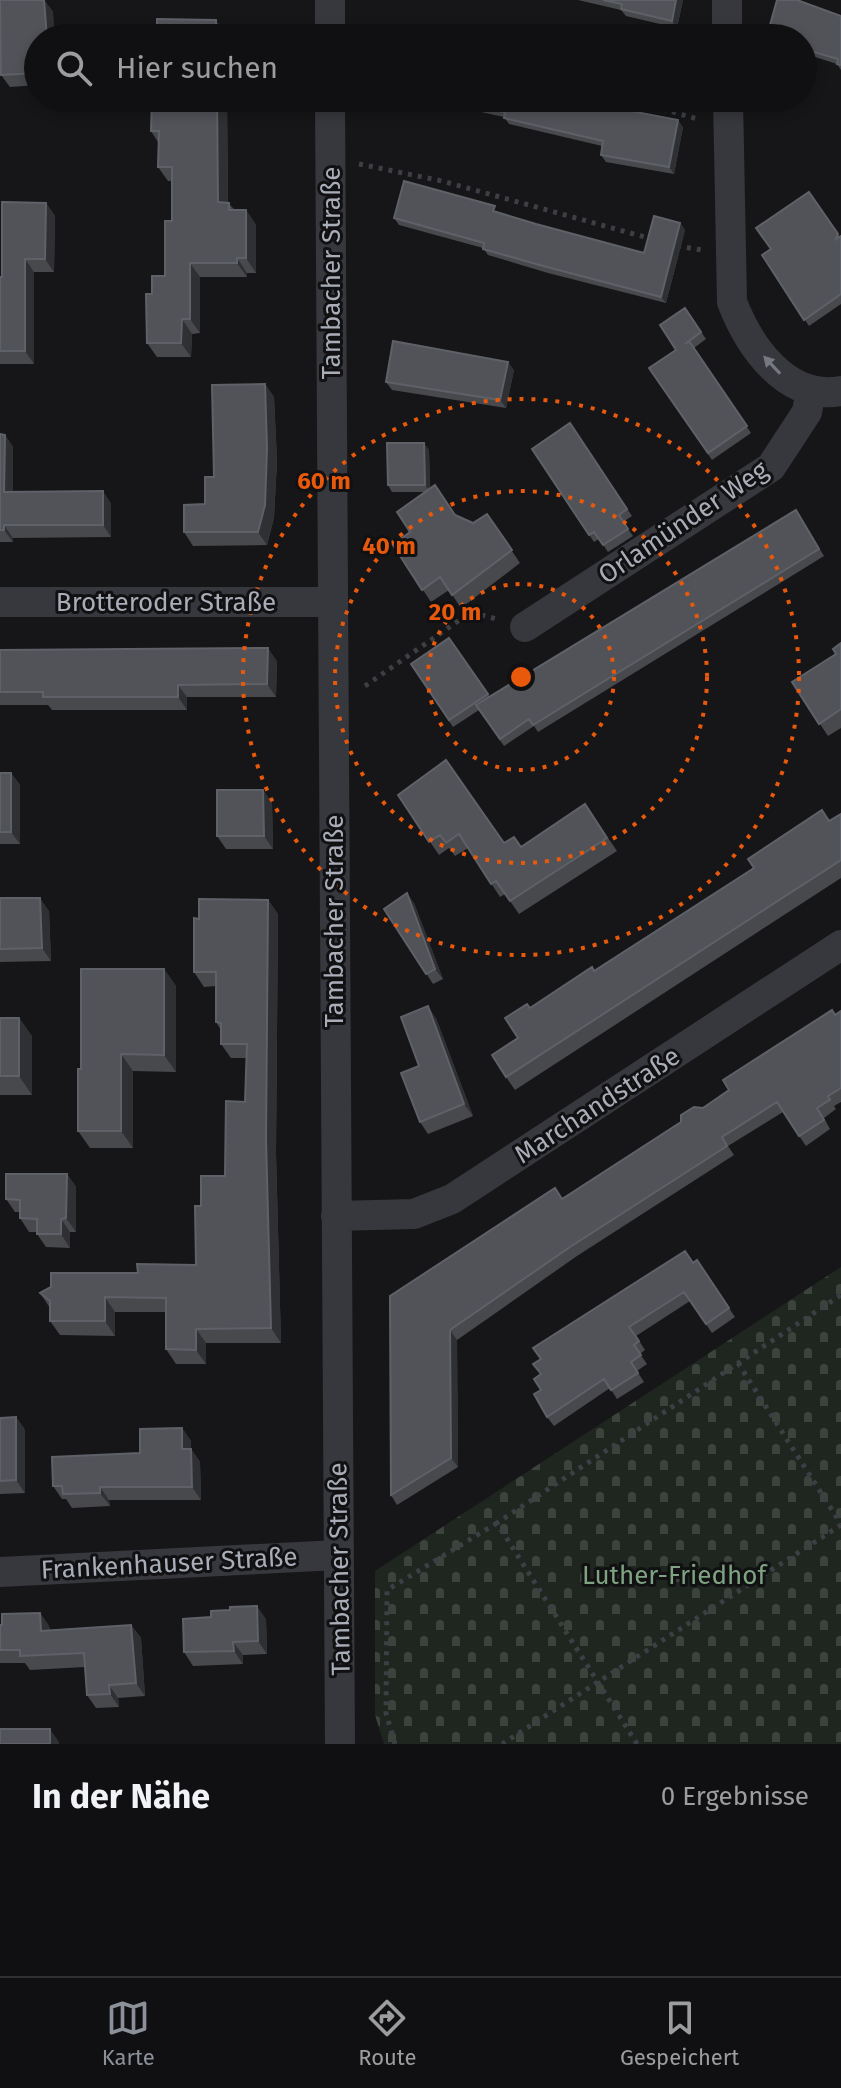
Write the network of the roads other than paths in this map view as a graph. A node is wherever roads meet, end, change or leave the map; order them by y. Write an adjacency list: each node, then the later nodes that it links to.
1 (330, 0): 3 (street)
2 (727, 0): 4 (street)
3 (337, 24)
4 (727, 24)
5 (330, 112): 10 (street, Tambacher Straße)
6 (728, 112): 7 (street, one-way to 6)
7 (811, 390): 8 (street); 11 (street, Orlamünder Weg)
8 (841, 391)
9 (0, 602): 10 (street, Brotteroder Straße)
10 (332, 602): 13 (street, Tambacher Straße)
11 (525, 627)
12 (841, 945): 13 (street, Marchandstraße)
13 (336, 1216): 14 (street, Tambacher Straße)
14 (338, 1555): 15 (street, Frankenhauser Straße); 16 (street, Tambacher Straße)
15 (0, 1572)
16 (340, 1744)

